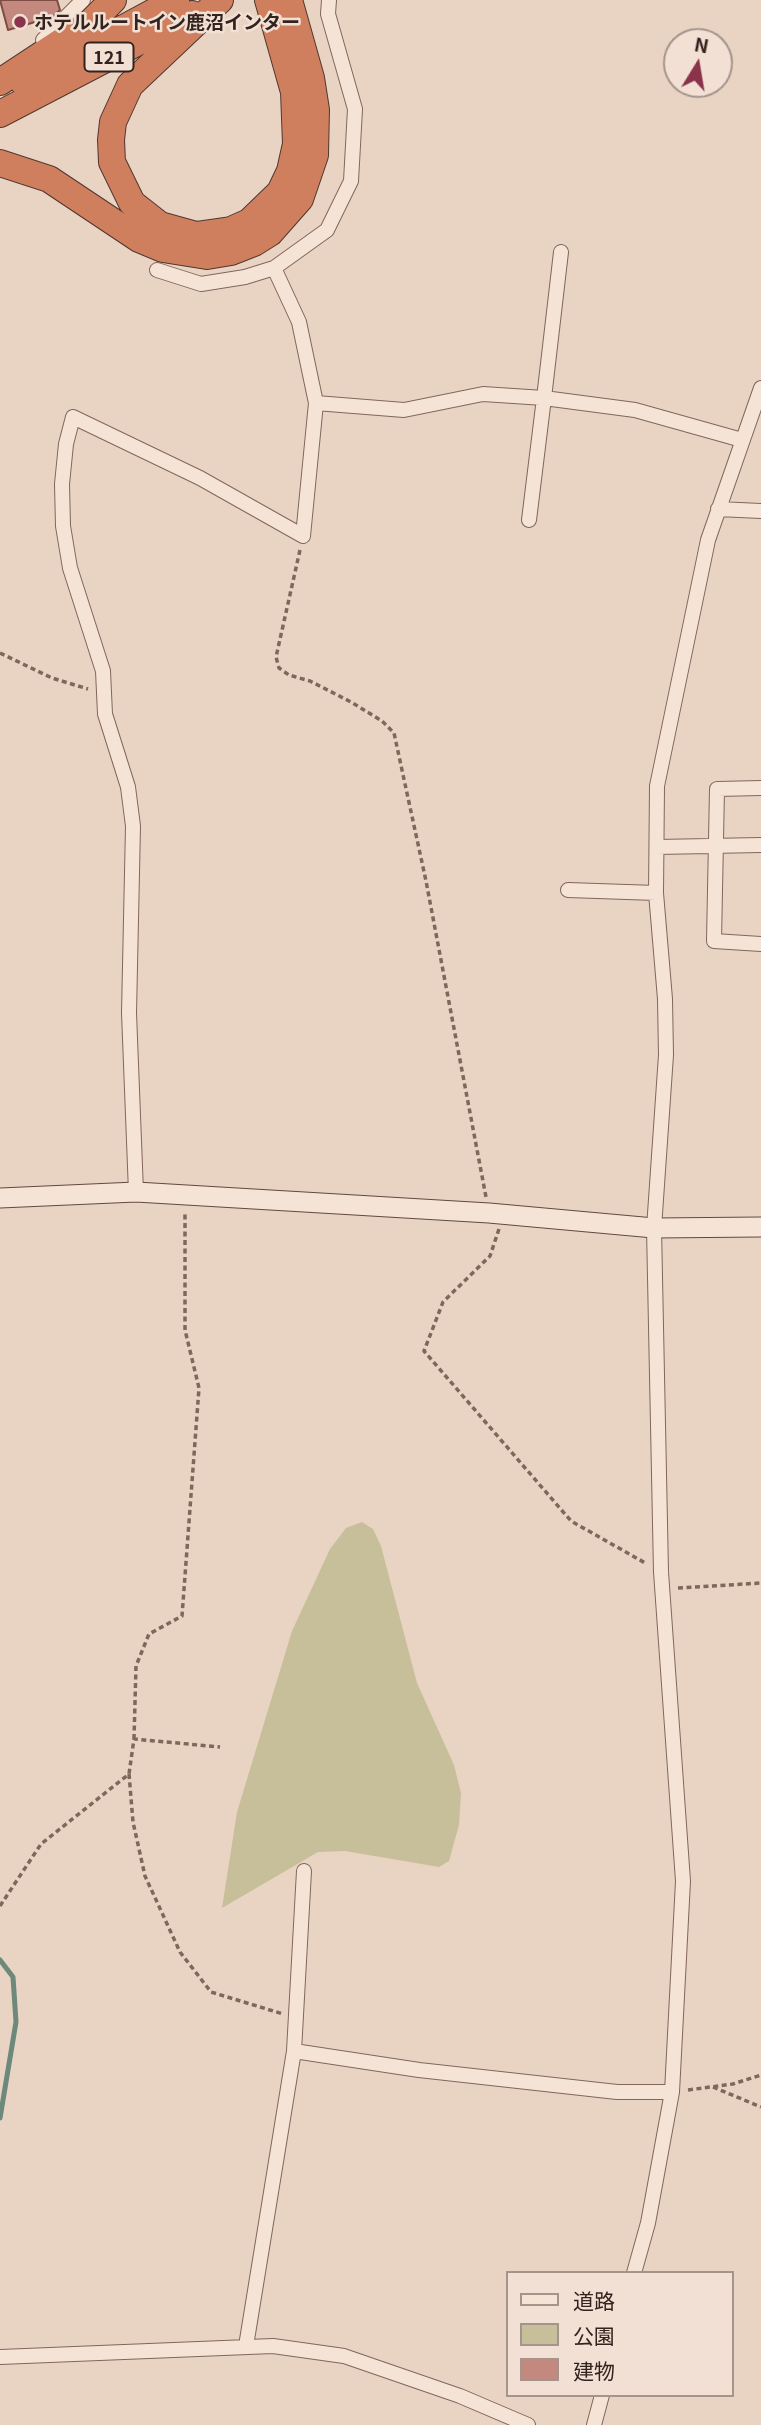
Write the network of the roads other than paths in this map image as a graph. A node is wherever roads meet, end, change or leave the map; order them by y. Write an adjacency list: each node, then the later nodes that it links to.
1 (83, 0): 7 (street)
2 (113, 0): 8 (highway)
3 (176, 0): 9 (highway, 121)
4 (219, 0): 6 (highway); 10 (highway, 121)
5 (329, 0): 13 (street)
6 (280, 4): 11 (highway)
7 (0, 67)
8 (0, 82)
9 (0, 94)
10 (0, 114)
11 (0, 163)
12 (561, 253): 16 (street)
13 (274, 268): 14 (street); 17 (street)
14 (157, 270)
15 (761, 388): 18 (street)
16 (544, 398): 17 (street); 18 (street); 21 (street)
17 (316, 403): 29 (street)
18 (742, 440): 19 (street)
19 (719, 509): 20 (street); 25 (street)
20 (761, 511)
21 (529, 520)
22 (761, 788): 24 (street)
23 (761, 845): 24 (street)
24 (715, 846): 25 (street); 28 (street)
25 (657, 847): 27 (street)
26 (568, 890): 27 (street)
27 (656, 893): 32 (street)
28 (761, 944)
29 (136, 1192): 30 (street); 32 (street)
30 (0, 1198)
31 (761, 1227): 32 (street)
32 (653, 1228): 35 (street)
33 (304, 1871): 34 (street)
34 (294, 2051): 35 (street); 37 (street)
35 (672, 2092): 36 (street)
36 (636, 2271)
37 (246, 2346): 38 (street); 40 (street)
38 (0, 2357)
39 (601, 2397): 41 (street)
40 (528, 2425)
41 (594, 2425)

